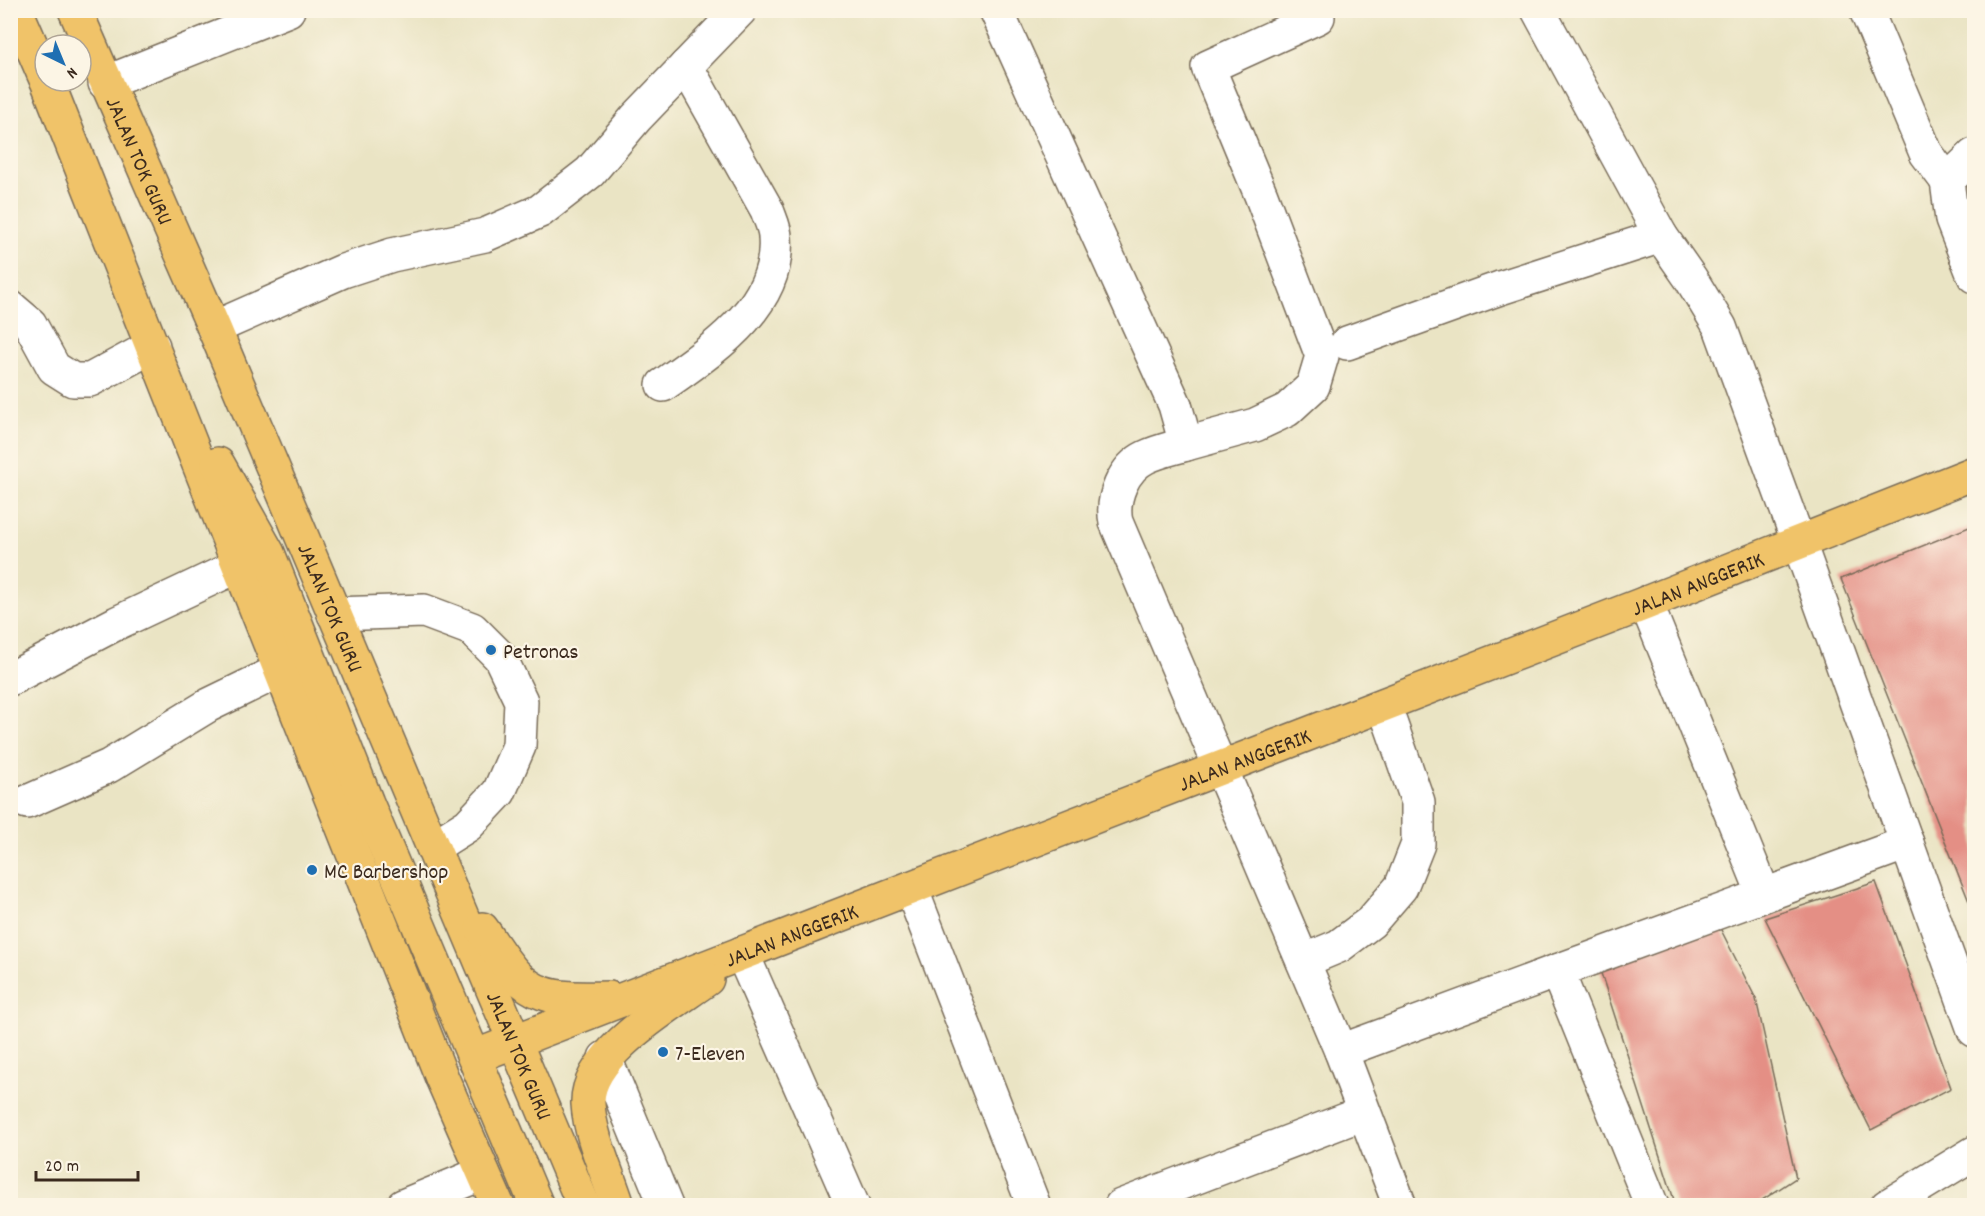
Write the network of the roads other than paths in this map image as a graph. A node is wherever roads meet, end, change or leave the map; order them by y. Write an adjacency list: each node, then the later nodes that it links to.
1 (16, 10): 9 (main road)
2 (75, 10): 11 (main road, JALAN TOK GURU)
3 (288, 10): 11 (street)
4 (740, 10): 10 (street)
5 (996, 10): 22 (street)
6 (1538, 10): 15 (street)
7 (1866, 10): 14 (street)
8 (1318, 17): 22 (street)
9 (33, 49)
10 (686, 66): 18 (street); 21 (street)
11 (105, 83): 18 (main road, JALAN TOK GURU)
12 (52, 93): 20 (main road)
13 (1974, 155): 14 (street)
14 (1947, 181): 16 (street)
15 (1661, 236): 19 (street); 24 (street)
16 (1974, 276)
17 (10, 307): 20 (street)
18 (214, 328): 27 (main road, JALAN TOK GURU)
19 (1347, 343)
20 (153, 346): 25 (main road); 45 (main road)
21 (663, 384)
22 (1186, 444): 31 (street)
23 (1974, 473): 24 (main road, JALAN ANGGERIK)
24 (1799, 543): 26 (main road, JALAN ANGGERIK); 33 (street)
25 (240, 565): 28 (main road); 29 (street)
26 (1646, 603): 30 (main road, JALAN ANGGERIK); 37 (street)
27 (334, 614): 34 (main road, JALAN TOK GURU); 34 (street)
28 (279, 671): 32 (street); 49 (main road)
29 (10, 679)
30 (1384, 705): 31 (main road, JALAN ANGGERIK); 39 (street)
31 (1221, 768): 36 (main road, JALAN ANGGERIK); 39 (street)
32 (27, 802)
33 (1907, 843): 37 (street); 42 (street)
34 (433, 847): 35 (main road, JALAN TOK GURU)
35 (446, 879): 41 (main road); 43 (main road, JALAN TOK GURU)
36 (911, 888): 38 (main road, JALAN ANGGERIK); 57 (street)
37 (1764, 895): 40 (street)
38 (742, 953): 41 (main road, JALAN ANGGERIK); 46 (main road); 56 (street)
39 (1303, 961): 44 (street)
40 (1557, 971): 44 (street); 60 (street)
41 (624, 999): 43 (main road, JALAN ANGGERIK)
42 (1974, 1030)
43 (515, 1041): 45 (main road, JALAN ANGGERIK); 53 (main road, JALAN TOK GURU)
44 (1341, 1051): 47 (street)
45 (474, 1057): 52 (main road)
46 (605, 1058): 54 (main road); 55 (street)
47 (1364, 1113): 58 (street); 59 (street)
48 (1974, 1153): 61 (street)
49 (483, 1173): 50 (street); 51 (main road)
50 (403, 1206)
51 (498, 1206)
52 (537, 1206)
53 (584, 1206)
54 (618, 1206)
55 (666, 1206)
56 (853, 1206)
57 (1034, 1206)
58 (1121, 1206)
59 (1400, 1206)
60 (1652, 1206)
61 (1887, 1206)

